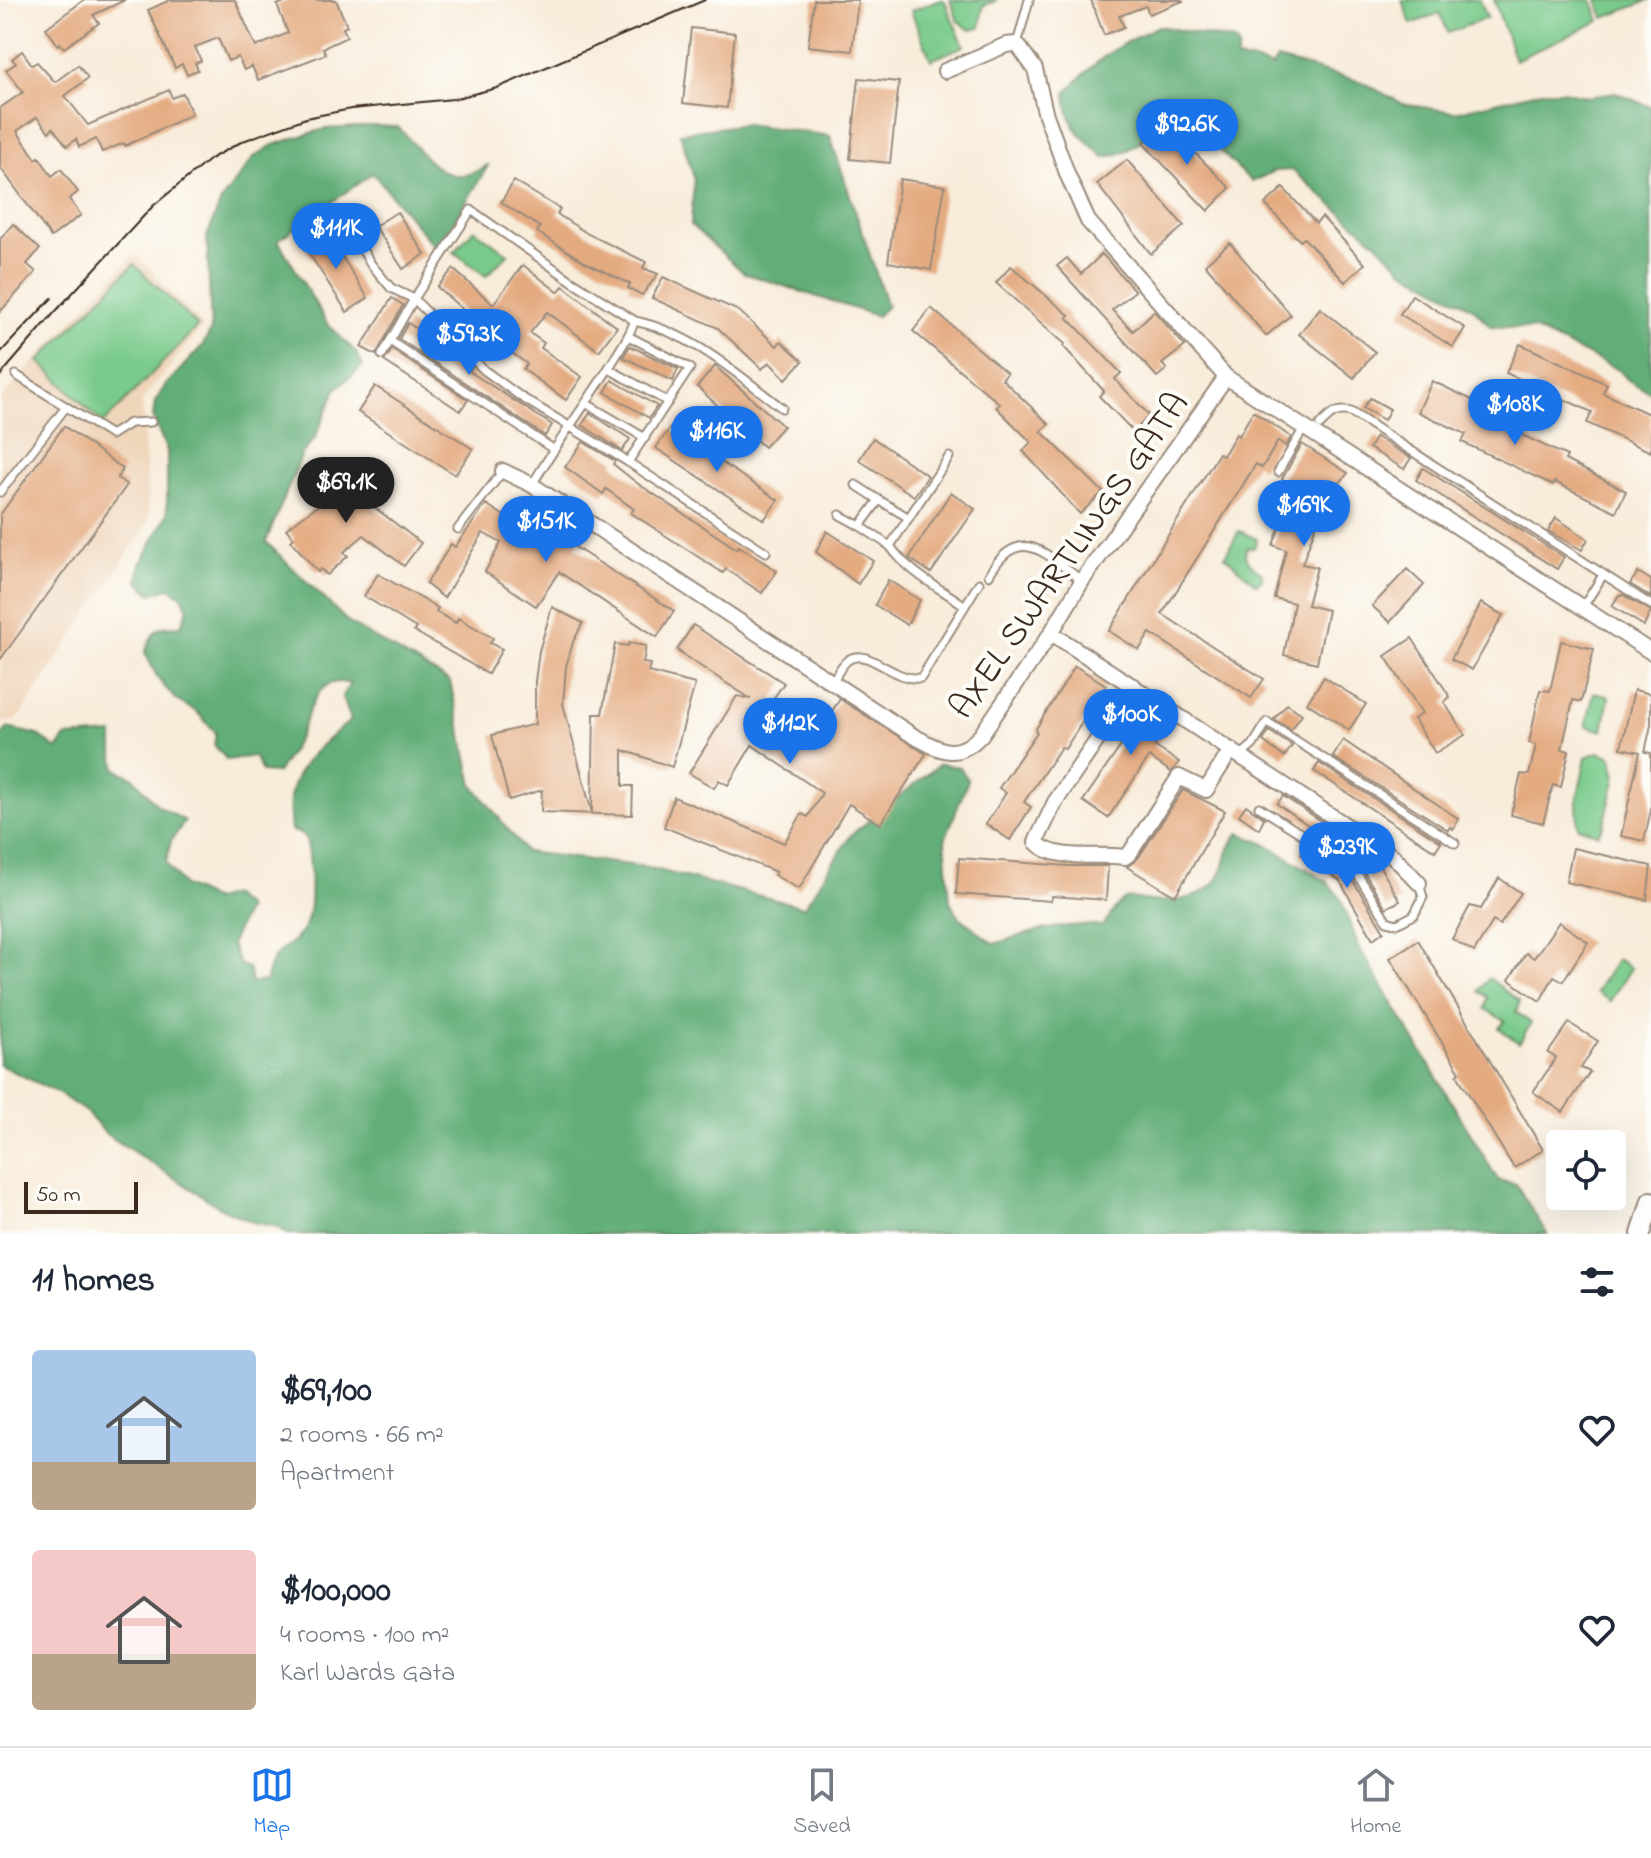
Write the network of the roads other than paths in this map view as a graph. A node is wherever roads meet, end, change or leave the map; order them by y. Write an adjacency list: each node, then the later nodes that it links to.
1 (1029, 0): 2 (lane)
2 (1017, 44): 3 (street); 12 (street)
3 (945, 71)
4 (350, 230): 5 (lane)
5 (414, 299): 6 (lane); 8 (lane); 19 (lane)
6 (635, 321): 7 (lane); 16 (lane)
7 (628, 336): 10 (lane); 13 (lane)
8 (390, 341): 9 (lane); 22 (lane)
9 (382, 355)
10 (609, 369): 13 (lane); 14 (lane)
11 (16, 375): 15 (lane)
12 (1226, 377): 20 (street); 39 (street, AXEL SWARTLINGS GATA)
13 (668, 402): 21 (lane)
14 (587, 404): 19 (lane); 21 (lane)
15 (66, 407): 17 (lane); 29 (lane)
16 (782, 408)
17 (151, 422)
18 (1320, 425): 38 (lane)
19 (570, 426): 22 (lane); 24 (lane)
20 (1304, 428): 26 (lane); 43 (street)
21 (645, 438): 24 (lane)
22 (553, 449): 27 (lane)
23 (949, 457): 32 (lane)
24 (628, 462): 36 (lane)
25 (503, 471): 27 (street, AXEL SWARTLINGS GATA); 34 (lane)
26 (1278, 472)
27 (532, 485): 46 (street, AXEL SWARTLINGS GATA)
28 (856, 485): 30 (lane)
29 (0, 492)
30 (879, 500): 32 (lane); 33 (lane)
31 (840, 515): 33 (lane)
32 (909, 518): 35 (lane)
33 (860, 526): 35 (lane)
34 (458, 529)
35 (890, 546): 41 (lane)
36 (766, 552)
37 (989, 575): 39 (lane)
38 (1603, 575): 42 (lane); 43 (lane)
39 (1082, 581): 44 (street, AXEL SWARTLINGS GATA)
40 (979, 583): 41 (lane)
41 (964, 605): 46 (lane)
42 (1651, 605)
43 (1583, 607): 45 (street)
44 (1051, 633): 46 (street, AXEL SWARTLINGS GATA); 47 (street)
45 (1651, 652)
46 (833, 681)
47 (1134, 686): 48 (street); 48 (street)
48 (1236, 753): 50 (lane); 51 (street)
49 (1259, 807): 51 (lane)
50 (1455, 843)
51 (1419, 883)
52 (1651, 1201): 53 (street)
53 (1641, 1234)

